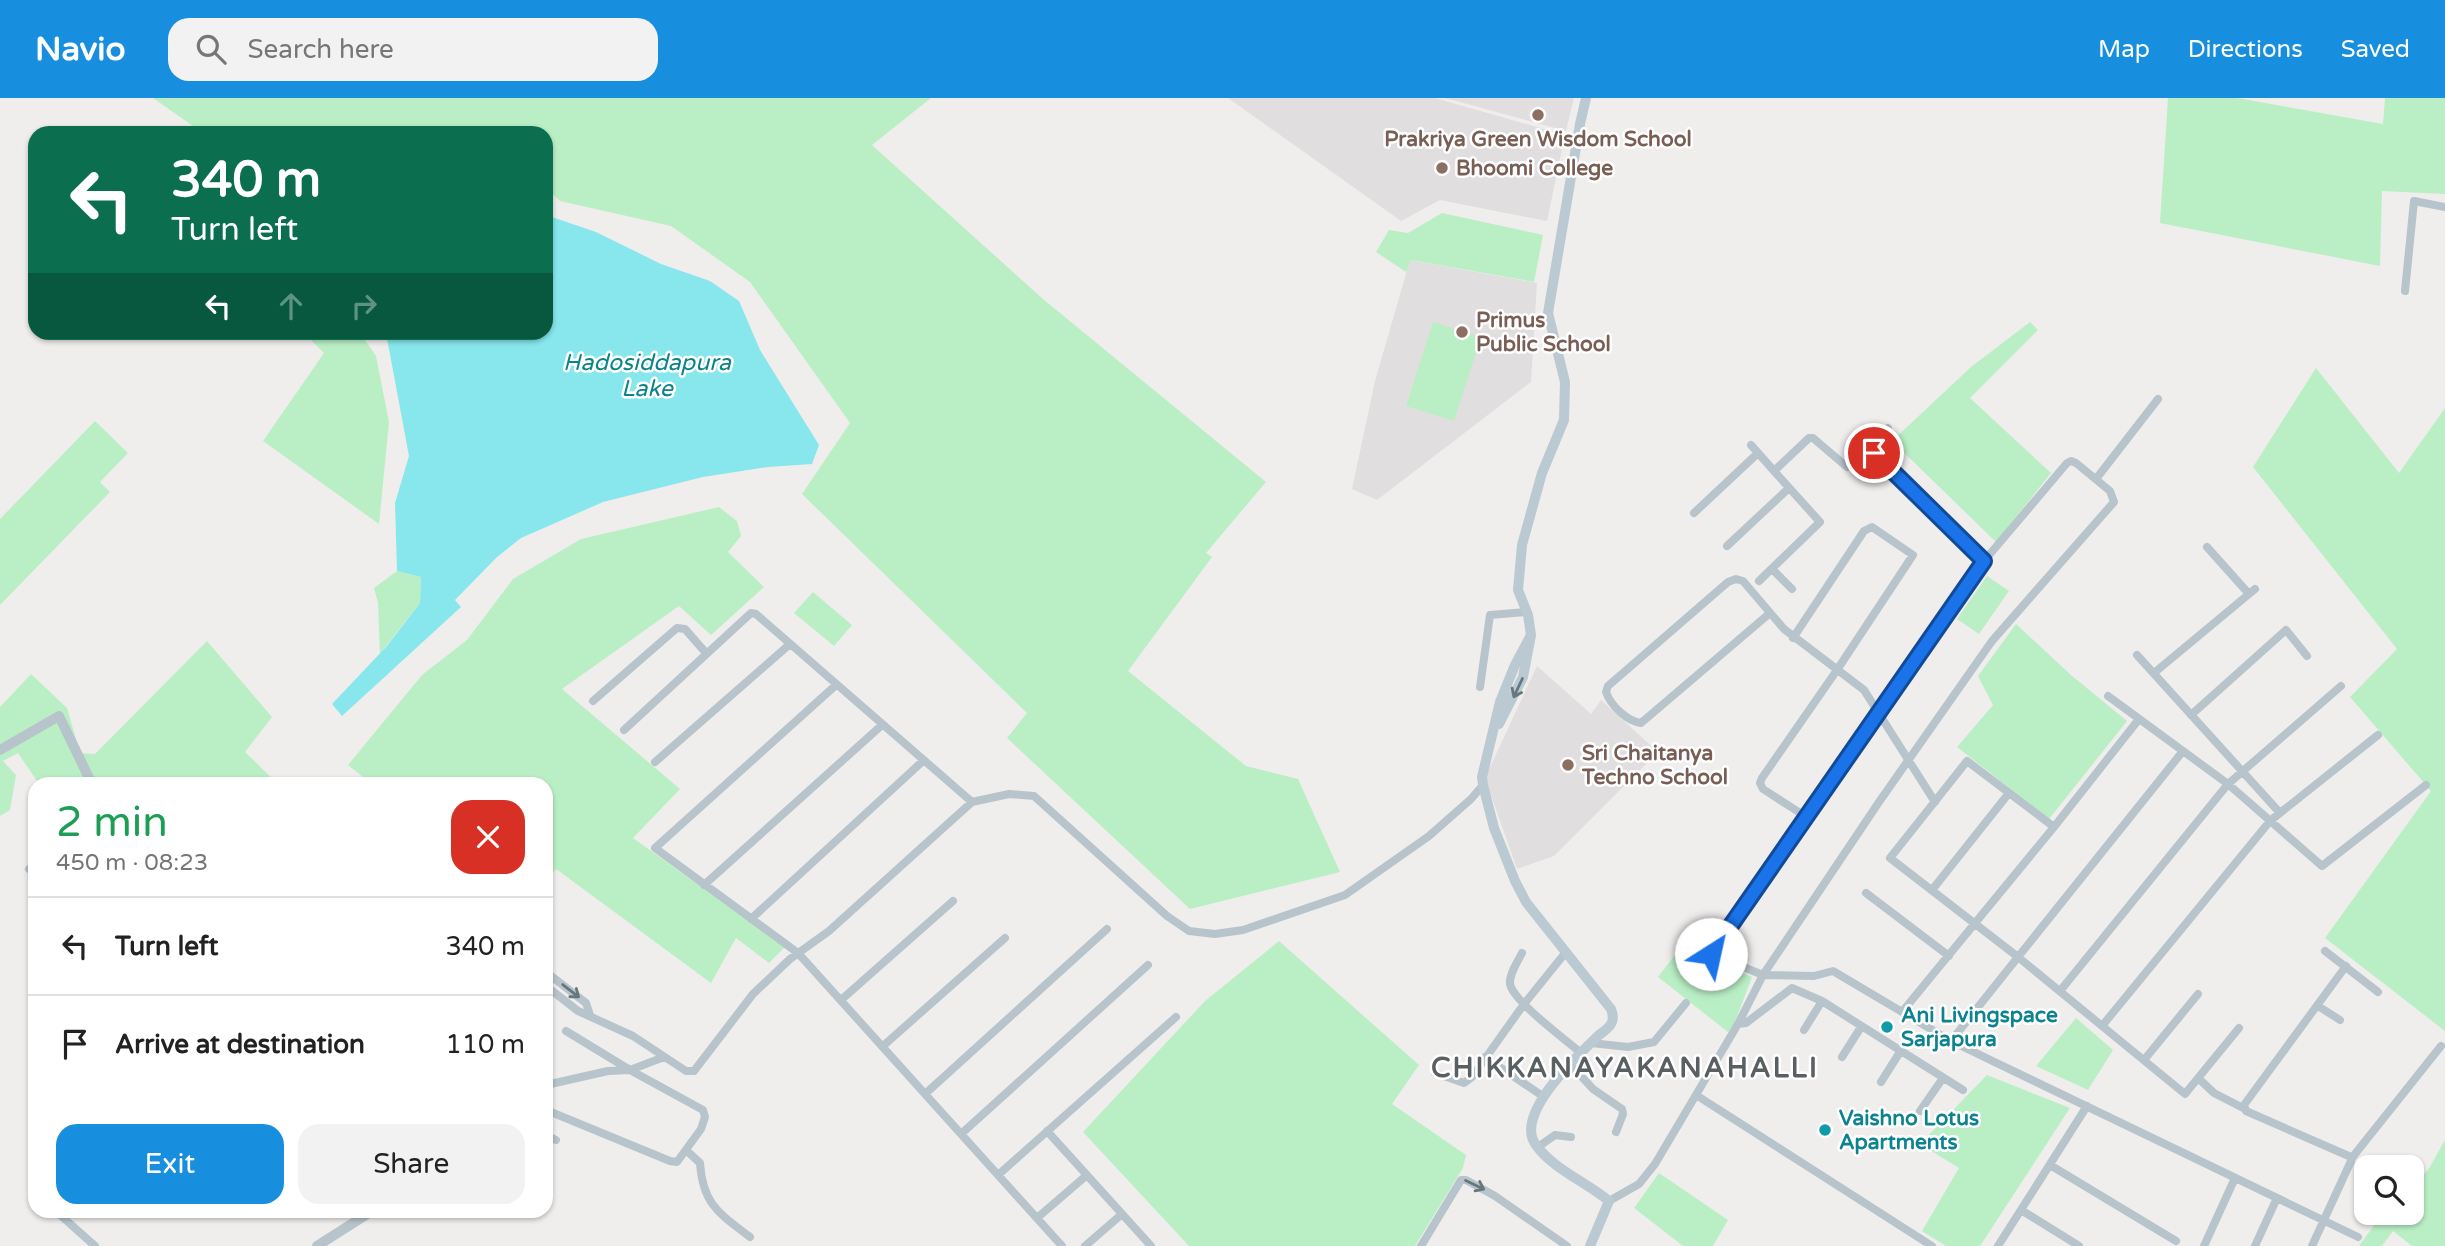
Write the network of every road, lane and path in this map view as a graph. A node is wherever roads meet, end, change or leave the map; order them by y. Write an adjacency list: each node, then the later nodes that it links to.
1 (1586, 98): 19 (main road)
2 (2445, 206): 3 (street)
3 (2404, 291)
4 (2158, 399): 10 (street)
5 (1888, 428): 7 (street)
6 (1751, 445): 8 (street)
7 (1868, 448): 9 (street); 15 (street)
8 (1758, 453): 9 (street); 12 (street)
9 (1774, 471): 11 (street)
10 (2096, 479): 15 (street); 41 (street)
11 (1789, 488): 13 (street); 16 (street)
12 (1694, 513)
13 (1727, 546)
14 (2207, 547): 27 (street)
15 (1984, 561): 33 (street)
16 (1772, 569): 17 (street); 18 (street)
17 (1759, 581)
18 (1792, 589)
19 (1527, 612): 30 (street); 47 (main road)
20 (1770, 613): 20 (street); 21 (street)
21 (1793, 638): 26 (street); 26 (street)
22 (790, 644): 23 (street); 28 (street); 43 (street)
23 (706, 653): 32 (street); 37 (street)
24 (2137, 655): 27 (street)
25 (2307, 656): 34 (street)
26 (1837, 670): 33 (street); 53 (street)
27 (2154, 673): 34 (street)
28 (836, 685): 36 (street); 56 (street)
29 (2341, 686): 44 (street)
30 (1480, 687)
31 (2108, 696): 35 (street)
32 (593, 701)
33 (1878, 712): 41 (street); 53 (street)
34 (2191, 715): 44 (street)
35 (2139, 719): 40 (street); 55 (street)
36 (882, 724): 42 (street); 56 (street)
37 (624, 730)
38 (2378, 735): 52 (street)
39 (0, 750): 45 (street)
40 (2183, 751): 46 (street); 71 (street)
41 (1908, 760): 51 (street); 74 (street)
42 (924, 761): 50 (street); 60 (street)
43 (655, 762)
44 (2242, 771): 46 (street); 52 (street)
45 (89, 777)
46 (2228, 784): 54 (street); 77 (street)
47 (1483, 785): 50 (street); 66 (main road)
48 (2426, 785): 54 (street)
49 (2009, 793): 51 (street); 55 (street); 57 (street)
50 (972, 802): 67 (street)
51 (1935, 802): 57 (street)
52 (2280, 813): 54 (street)
53 (1805, 817): 69 (street)
54 (2270, 821): 90 (street)
55 (2054, 827): 61 (street)
56 (704, 885): 60 (street)
57 (1932, 890): 61 (street)
58 (1866, 893): 70 (street)
59 (953, 901): 80 (street)
60 (751, 919): 67 (street)
61 (1976, 924): 70 (street); 71 (street)
62 (1107, 929): 113 (street)
63 (1005, 938): 97 (street)
64 (1687, 944): 69 (street)
65 (2325, 951): 73 (street)
66 (1566, 952): 83 (street); 96 (main road)
67 (799, 953): 80 (street); 101 (street)
68 (1522, 953): 83 (street)
69 (1711, 954): 74 (street)
70 (1949, 956): 85 (street)
71 (2018, 957): 77 (street); 95 (street)
72 (1148, 965): 122 (street)
73 (2346, 967): 78 (street); 84 (street)
74 (1763, 975): 85 (street); 89 (street)
75 (553, 977): 86 (street, one-way to 86)
76 (553, 991): 86 (street)
77 (2060, 991): 90 (street)
78 (2378, 992)
79 (2198, 994): 104 (street)
80 (841, 1000): 97 (street)
81 (1822, 1001): 89 (street); 91 (street); 93 (street)
82 (1686, 1003): 96 (street)
83 (1524, 1004): 100 (street); 102 (street)
84 (2318, 1006): 88 (street); 117 (street)
85 (1902, 1012): 95 (street)
86 (590, 1015): 101 (street)
87 (1176, 1017): 120 (street)
88 (2340, 1020)
89 (1738, 1024): 114 (street)
90 (2102, 1026): 104 (street)
91 (1861, 1027): 99 (street); 103 (street)
92 (2239, 1028): 109 (street)
93 (1804, 1030)
94 (566, 1031): 106 (street)
95 (1951, 1041): 116 (street)
96 (1591, 1043): 100 (main road)
97 (883, 1046): 113 (street)
98 (2441, 1046): 128 (street)
99 (1900, 1052): 108 (street); 110 (street)
100 (1581, 1054): 105 (main road)
101 (664, 1057): 106 (street)
102 (1485, 1057): 107 (street); 115 (street)
103 (1842, 1057)
104 (2144, 1060): 109 (street)
105 (1570, 1064): 115 (main road); 121 (street)
106 (630, 1070): 111 (street); 127 (street)
107 (1435, 1073)
108 (1943, 1078): 112 (street); 118 (street)
109 (2198, 1078): 117 (street)
110 (1881, 1082)
111 (553, 1083)
112 (1963, 1090)
113 (925, 1094): 122 (street)
114 (1696, 1095): 134 (street); 154 (street)
115 (1544, 1097): 126 (main road)
116 (2087, 1106): 129 (street); 132 (street)
117 (2245, 1109): 128 (street)
118 (1920, 1111)
119 (553, 1113): 127 (street)
120 (1047, 1131): 130 (street); 131 (street)
121 (1616, 1132)
122 (961, 1133): 130 (street)
123 (1571, 1137): 126 (street)
124 (553, 1138): 125 (street)
125 (556, 1140)
126 (1538, 1147): 134 (main road)
127 (687, 1150): 142 (street)
128 (2351, 1159): 140 (street)
129 (2050, 1165): 135 (street); 144 (street)
130 (998, 1175): 139 (street)
131 (1087, 1175): 136 (street); 139 (street)
132 (2235, 1178): 133 (street); 157 (street)
133 (2277, 1198): 140 (street); 158 (street)
134 (1609, 1201): 153 (main road)
135 (2021, 1210): 155 (street); 156 (street)
136 (1122, 1214): 149 (street); 150 (street)
137 (63, 1218): 145 (street)
138 (360, 1218): 141 (street)
139 (1037, 1218): 148 (street)
140 (2324, 1220): 143 (street); 159 (street)
141 (327, 1237): 146 (street); 147 (street)
142 (750, 1237)
143 (2358, 1237)
144 (2176, 1241)
145 (95, 1246)
146 (317, 1246)
147 (335, 1246)
148 (1062, 1246)
149 (1085, 1246)
150 (1151, 1246)
151 (1421, 1246): 152 (street, one-way to 152)
152 (1567, 1246)
153 (1590, 1246)
154 (1932, 1246)
155 (1998, 1246)
156 (2079, 1246)
157 (2204, 1246)
158 (2255, 1246)
159 (2312, 1246)

